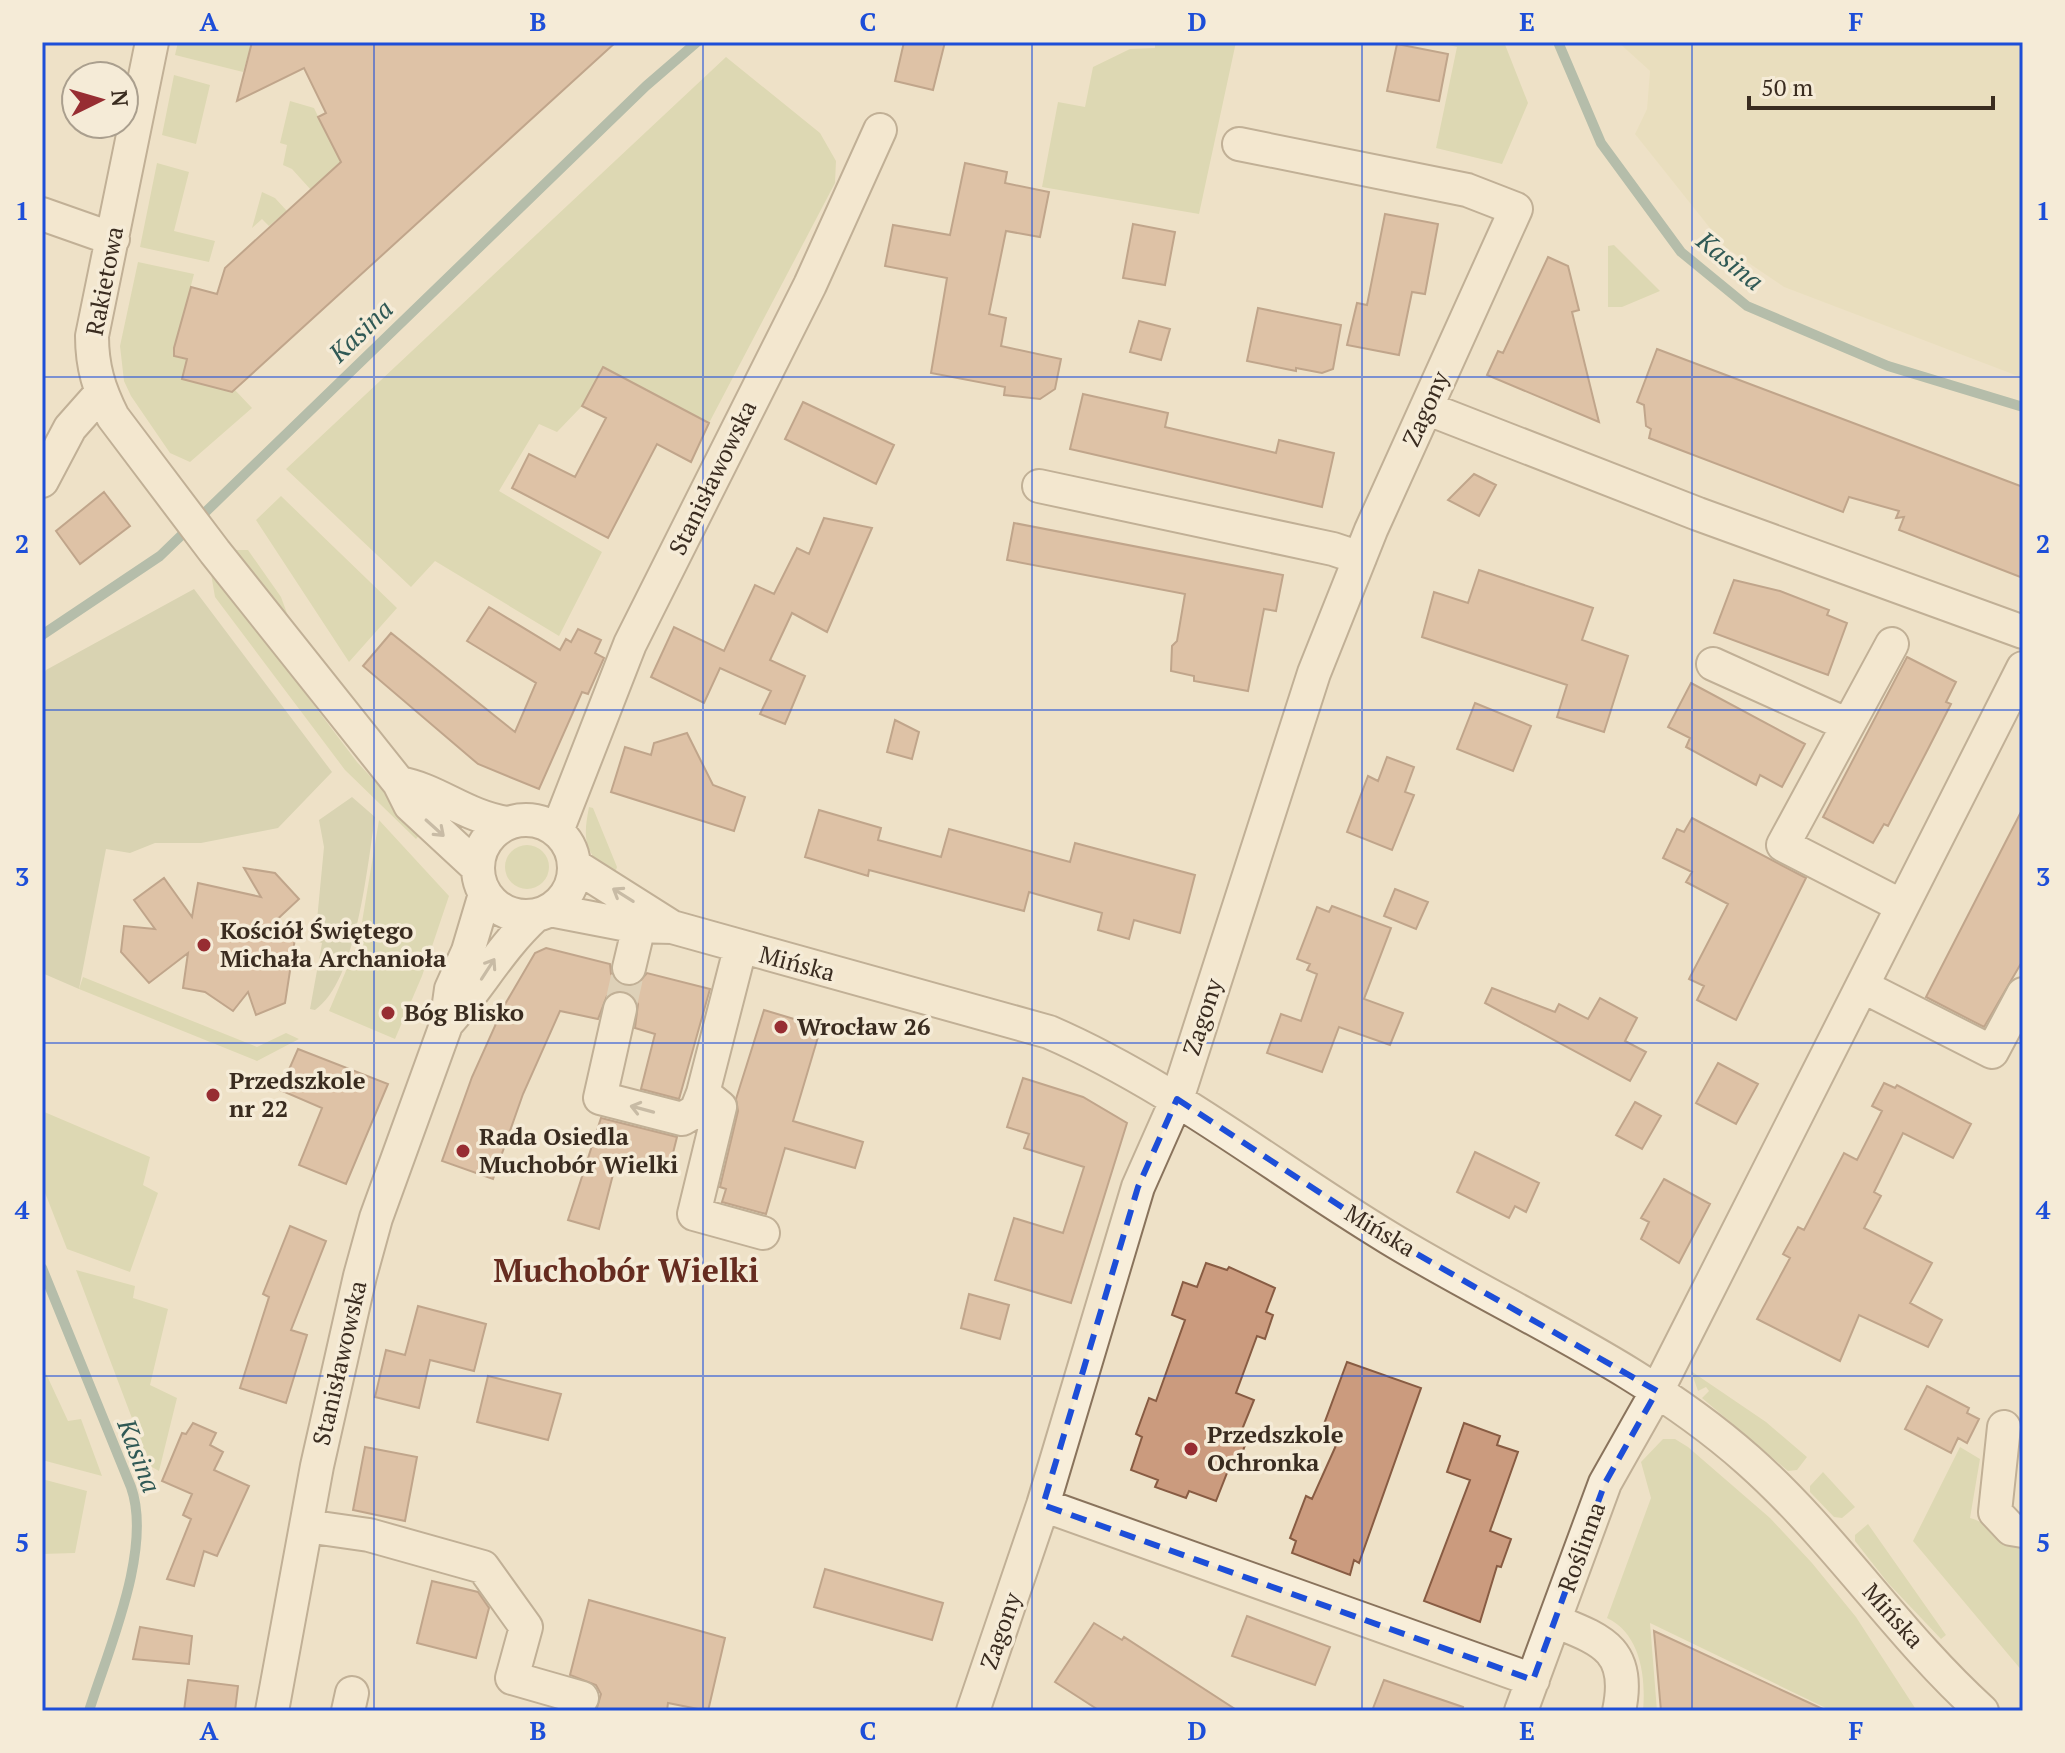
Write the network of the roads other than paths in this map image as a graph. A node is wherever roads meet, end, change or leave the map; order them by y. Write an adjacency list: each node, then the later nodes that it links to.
1 (152, 42): 5 (street, Rakietowa)
2 (880, 130): 18 (street, Stanisławowska)
3 (1239, 144): 7 (street, Zagony)
4 (42, 214): 5 (street)
5 (113, 239): 6 (street, Rakietowa)
6 (101, 393): 8 (street); 16 (street, Rakietowa)
7 (1426, 408): 10 (street, Zagony); 11 (street)
8 (42, 481)
9 (1039, 486): 10 (street)
10 (1360, 558): 32 (street, Zagony)
11 (2023, 632)
12 (1892, 644): 15 (street)
13 (1713, 664): 15 (street)
14 (2023, 668): 21 (street, Roślinna)
15 (1848, 725): 21 (street)
16 (399, 783): 17 (street); 20 (street, one-way to 20)
17 (507, 823): 18 (street); 20 (street)
18 (557, 831): 19 (street)
19 (574, 865): 22 (street); 24 (street, Mińska, one-way to 19)
20 (481, 881): 22 (street); 30 (street, Stanisławowska)
21 (1902, 906): 27 (street, Roślinna)
22 (542, 913): 23 (street, Mińska); 30 (street, Stanisławowska, one-way to 22)
23 (639, 926): 24 (street, Mińska); 26 (street)
24 (672, 927): 25 (street, Mińska)
25 (740, 949): 31 (street); 32 (street, Mińska)
26 (629, 968)
27 (1874, 992): 28 (street); 34 (street, Roślinna)
28 (2023, 994)
29 (620, 1009): 31 (street, one-way to 29)
30 (446, 1025): 37 (street, Stanisławowska)
31 (703, 1093): 33 (street)
32 (1177, 1099): 34 (street, Mińska); 36 (street, Zagony)
33 (763, 1233)
34 (1657, 1391): 39 (street, Roślinna); 46 (street, Mińska)
35 (2004, 1427): 38 (street)
36 (1043, 1505): 40 (street); 43 (street, Zagony)
37 (306, 1526): 41 (street); 42 (street, Stanisławowska)
38 (2023, 1531)
39 (1555, 1621): 40 (street, Roślinna); 45 (street)
40 (1533, 1680): 44 (street, Roślinna)
41 (582, 1698)
42 (272, 1711)
43 (973, 1711)
44 (1521, 1711)
45 (1619, 1711)
46 (1982, 1711)

